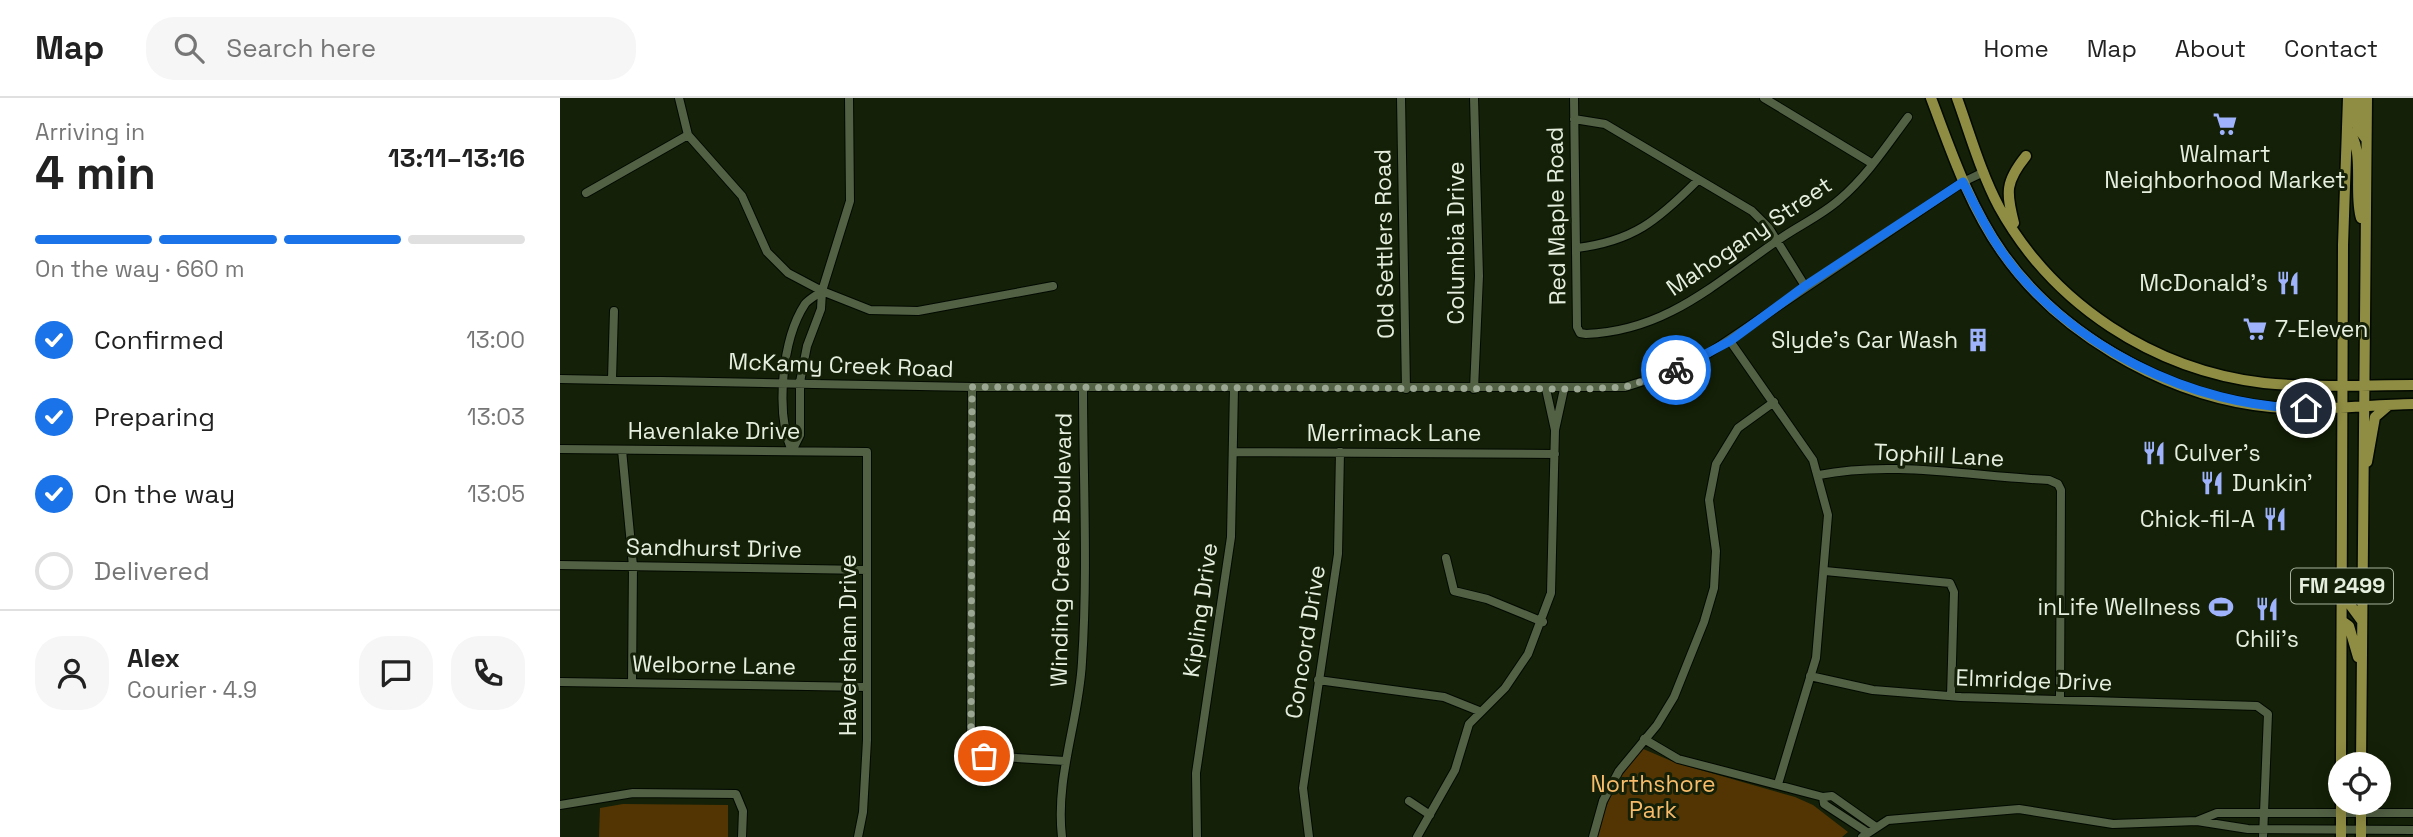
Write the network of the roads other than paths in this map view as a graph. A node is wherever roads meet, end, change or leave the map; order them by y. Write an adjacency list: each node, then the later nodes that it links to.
1 (679, 98): 15 (street)
2 (849, 98): 29 (street)
3 (1401, 98): 45 (street, Old Settlers Road)
4 (1474, 98): 46 (street, Columbia Drive)
5 (1574, 98): 13 (street, Red Maple Road)
6 (1764, 98): 18 (street)
7 (1931, 98): 21 (main road)
8 (1957, 98): 19 (main road)
9 (2348, 98): 14 (main road, FM 2499)
10 (2357, 98): 16 (main road)
11 (2367, 98): 16 (main road, FM 2499)
12 (1908, 117): 18 (street, Mahogany Street)
13 (1574, 119): 20 (street); 26 (street, Red Maple Road)
14 (2347, 130): 23 (main road); 39 (main road, FM 2499)
15 (688, 135): 22 (street); 29 (street)
16 (2366, 138): 23 (main road, FM 2499)
17 (2026, 156): 24 (main road)
18 (1873, 164): 25 (street, Mahogany Street)
19 (1984, 172): 21 (street, McKamy Creek Road); 24 (main road)
20 (1697, 181): 25 (street); 26 (street)
21 (1963, 182): 28 (street, McKamy Creek Road); 32 (main road)
22 (586, 193)
23 (2365, 228): 40 (main road, FM 2499)
24 (2016, 233): 30 (main road)
25 (1776, 241): 28 (street); 33 (street, Mahogany Street)
26 (1577, 248): 33 (street, Red Maple Road)
27 (1053, 286): 29 (street)
28 (1805, 286): 34 (street, McKamy Creek Road)
29 (822, 291): 37 (street); 38 (street)
30 (2084, 308): 32 (main road); 39 (main road)
31 (614, 311): 36 (street)
32 (2073, 324): 53 (main road)
33 (1580, 333)
34 (1730, 341): 48 (street, McKamy Creek Road); 49 (street)
35 (560, 379): 36 (street, McKamy Creek Road)
36 (612, 379): 37 (street, McKamy Creek Road)
37 (784, 381): 38 (street, McKamy Creek Road); 57 (street)
38 (800, 382): 42 (street, McKamy Creek Road); 57 (street)
39 (2343, 385): 40 (main road); 53 (main road, FM 2499)
40 (2363, 385): 41 (main road); 52 (main road, FM 2499)
41 (2413, 385)
42 (972, 387): 43 (street, McKamy Creek Road); 85 (street)
43 (1083, 388): 44 (street, McKamy Creek Road); 85 (street, Winding Creek Boulevard)
44 (1234, 388): 45 (street, McKamy Creek Road); 59 (street, Kipling Drive)
45 (1406, 388): 46 (street, McKamy Creek Road)
46 (1474, 389): 47 (street, McKamy Creek Road)
47 (1546, 389): 48 (street, McKamy Creek Road); 54 (street)
48 (1564, 389): 54 (street)
49 (1774, 402): 63 (street); 82 (street)
50 (2394, 404): 51 (main road); 52 (main road); 62 (main road)
51 (2413, 404)
52 (2363, 406): 53 (main road); 62 (main road, FM 2499)
53 (2343, 407): 69 (main road, FM 2499)
54 (1555, 430): 61 (street)
55 (560, 449): 56 (street, Havenlake Drive)
56 (622, 450): 57 (street, Havenlake Drive); 66 (street)
57 (792, 451): 58 (street, Havenlake Drive)
58 (867, 452): 67 (street, Haversham Drive)
59 (1233, 452): 60 (street, Merrimack Lane); 107 (street, Kipling Drive)
60 (1340, 452): 61 (street, Merrimack Lane); 75 (street, Concord Drive)
61 (1555, 454): 72 (street)
62 (2363, 474): 71 (main road, FM 2499)
63 (1819, 475): 68 (street); 80 (street, Tophill Lane)
64 (1446, 558): 72 (street)
65 (560, 565): 66 (street, Sandhurst Drive)
66 (634, 566): 67 (street, Sandhurst Drive); 77 (street)
67 (867, 570): 78 (street, Haversham Drive)
68 (1825, 571): 74 (street); 79 (street)
69 (2342, 578): 70 (main road, FM 2499); 71 (main road)
70 (2342, 621): 73 (main road); 83 (main road, FM 2499)
71 (2362, 621): 73 (main road, FM 2499)
72 (1543, 622): 81 (street)
73 (2362, 670): 84 (main road, FM 2499)
74 (1810, 676): 79 (street, Elmridge Drive); 86 (street)
75 (1318, 680): 81 (street); 108 (street, Concord Drive)
76 (560, 682): 77 (street, Welborne Lane)
77 (632, 683): 78 (street, Welborne Lane)
78 (867, 687): 105 (street, Haversham Drive)
79 (1951, 696): 80 (street, Elmridge Drive)
80 (2060, 700): 92 (street, Elmridge Drive)
81 (1479, 711): 94 (street)
82 (1644, 739): 86 (street); 110 (street)
83 (2342, 752)
84 (2361, 752)
85 (1065, 761): 106 (street, Winding Creek Boulevard)
86 (1778, 784): 87 (street)
87 (1824, 797): 98 (street); 103 (street)
88 (1409, 801): 94 (street)
89 (560, 805): 104 (street)
90 (2328, 809): 92 (street)
91 (2391, 811): 93 (street)
92 (2263, 812): 97 (street); 100 (street)
93 (2413, 813)
94 (1430, 815): 109 (street)
95 (2341, 815): 101 (main road)
96 (2361, 815): 102 (main road)
97 (2197, 821): 98 (street); 100 (street)
98 (1876, 827): 103 (street)
99 (2413, 830): 102 (street)
100 (2263, 833): 101 (street)
101 (2341, 833): 102 (street)
102 (2361, 834)
103 (1864, 835)
104 (742, 837)
105 (858, 837)
106 (1062, 837)
107 (1197, 837)
108 (1309, 837)
109 (1417, 837)
110 (1593, 837)

